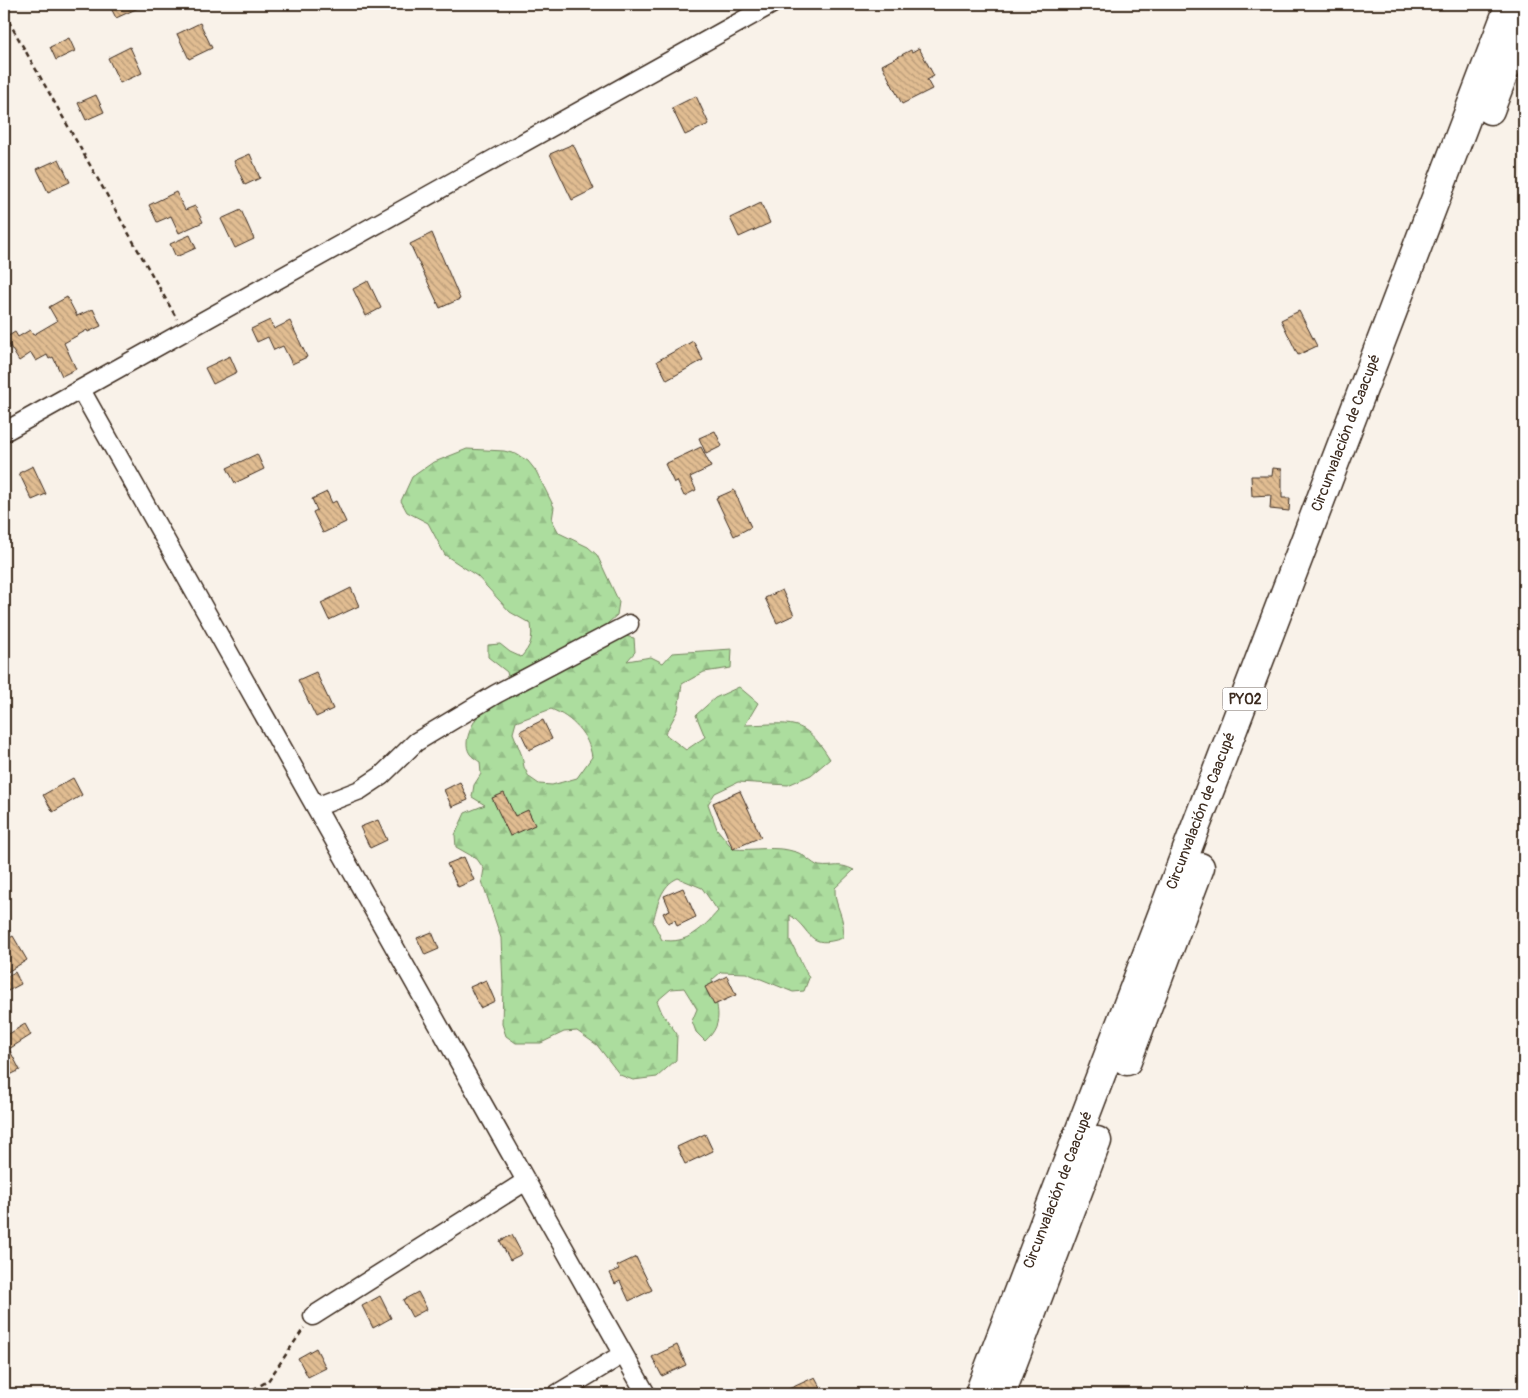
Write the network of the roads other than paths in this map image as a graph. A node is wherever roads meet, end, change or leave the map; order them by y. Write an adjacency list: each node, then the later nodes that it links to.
1 (772, 4): 4 (street)
2 (1510, 4): 13 (highway, Circunvalación de Caacupé / PY02)
3 (1524, 20): 14 (highway, Circunvalación de Caacupé / PY02)
4 (81, 390): 5 (street); 7 (street)
5 (4, 432)
6 (629, 624): 7 (street)
7 (316, 807): 8 (street)
8 (526, 1181): 9 (street); 10 (street)
9 (312, 1316)
10 (623, 1354): 11 (street); 12 (street)
11 (557, 1394)
12 (646, 1394)
13 (979, 1394)
14 (1001, 1394)

